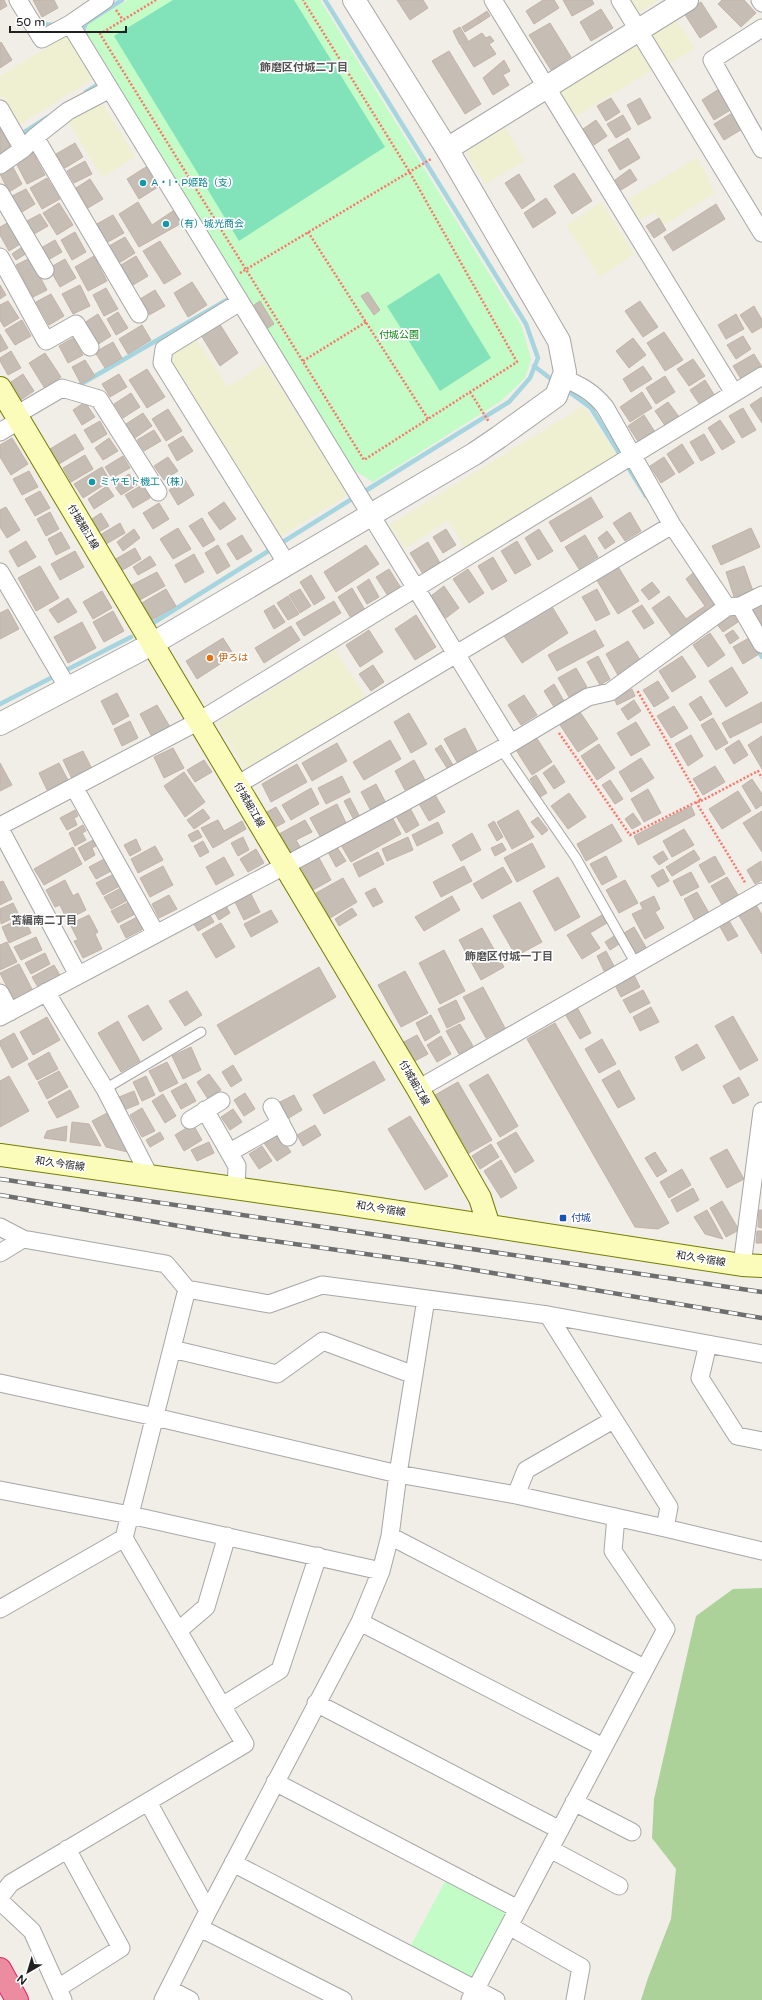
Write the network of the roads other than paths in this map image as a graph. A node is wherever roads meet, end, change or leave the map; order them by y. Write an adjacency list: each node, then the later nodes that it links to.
1 (18, 0): 9 (street)
2 (105, 0): 9 (street)
3 (354, 0): 18 (street)
4 (492, 0): 12 (street)
5 (620, 0): 11 (street)
6 (687, 0): 11 (street)
7 (760, 0): 8 (street)
8 (762, 3)
9 (70, 24): 13 (street)
10 (762, 28): 17 (street)
11 (638, 30): 12 (street); 21 (street)
12 (546, 88): 18 (street); 30 (street)
13 (110, 89): 15 (street); 24 (street)
14 (0, 109): 16 (street)
15 (35, 137): 16 (street); 25 (street)
16 (23, 149): 19 (street)
17 (762, 149)
18 (447, 150): 28 (street)
19 (0, 165)
20 (0, 193): 23 (street)
21 (760, 227)
22 (0, 257): 26 (street)
23 (45, 270)
24 (240, 302): 35 (street); 37 (street)
25 (139, 314)
26 (90, 348)
27 (762, 376): 30 (street)
28 (563, 378): 33 (street); 35 (street)
29 (0, 388): 31 (main road, 付城細江線)
30 (734, 393): 33 (street)
31 (18, 418): 32 (street); 34 (street); 42 (main road, 付城細江線)
32 (0, 432)
33 (633, 456): 36 (street); 39 (street)
34 (158, 492)
35 (370, 515): 37 (street); 39 (street)
36 (672, 525): 41 (street); 44 (street)
37 (287, 564): 42 (street)
38 (2, 582): 45 (street)
39 (416, 589): 44 (street); 46 (street)
40 (762, 595): 41 (street)
41 (734, 606): 43 (street); 48 (street)
42 (152, 644): 45 (street); 46 (main road, 付城細江線)
43 (762, 644)
44 (456, 654): 48 (street); 49 (street)
45 (68, 688): 47 (street)
46 (199, 721): 49 (main road, 付城細江線); 50 (street)
47 (0, 724)
48 (506, 745): 53 (street); 56 (lane)
49 (237, 785): 53 (main road, 付城細江線)
50 (74, 787): 51 (street); 55 (street)
51 (0, 826)
52 (0, 829): 57 (street)
53 (285, 866): 55 (street); 63 (main road, 付城細江線)
54 (758, 894): 56 (street)
55 (156, 934): 57 (street)
56 (636, 964): 63 (street)
57 (78, 975): 58 (street)
58 (46, 992): 60 (street); 62 (street)
59 (0, 994): 60 (street)
60 (5, 1015)
61 (201, 1032): 62 (lane)
62 (105, 1089): 71 (street)
63 (418, 1089): 73 (main road, 付城細江線)
64 (221, 1101): 66 (street)
65 (272, 1107): 69 (street)
66 (206, 1110): 68 (street); 69 (street)
67 (762, 1111): 77 (street)
68 (190, 1120)
69 (230, 1152): 72 (street)
70 (0, 1155): 71 (main road, 和久今宿線)
71 (150, 1177): 72 (main road, 和久今宿線)
72 (236, 1189): 73 (main road, 和久今宿線)
73 (489, 1226): 77 (main road, 和久今宿線)
74 (0, 1227): 75 (street)
75 (22, 1239): 76 (street); 78 (street)
76 (0, 1253)
77 (752, 1266)
78 (187, 1289): 79 (street); 82 (street)
79 (426, 1299): 80 (street); 84 (street)
80 (548, 1315): 81 (street); 87 (street)
81 (708, 1344): 83 (street); 88 (street)
82 (172, 1349): 84 (street); 86 (street)
83 (762, 1354)
84 (414, 1375): 89 (street)
85 (0, 1383): 86 (street)
86 (155, 1417): 89 (street); 92 (street)
87 (613, 1420): 91 (street); 94 (street)
88 (762, 1441)
89 (398, 1474): 91 (street); 96 (street)
90 (0, 1490): 92 (street)
91 (516, 1495): 93 (street)
92 (130, 1515): 95 (street); 97 (street)
93 (616, 1517): 94 (street); 104 (street)
94 (665, 1528): 98 (street)
95 (227, 1536): 99 (street); 103 (street)
96 (390, 1536): 100 (street); 104 (street)
97 (124, 1538): 101 (street); 103 (street)
98 (762, 1551)
99 (318, 1556): 100 (street); 106 (street)
100 (381, 1571): 102 (street)
101 (0, 1609)
102 (360, 1622): 105 (street); 107 (street)
103 (178, 1631): 106 (street)
104 (644, 1668): 107 (street)
105 (316, 1703): 108 (street); 111 (street)
106 (222, 1706): 109 (street)
107 (603, 1747): 110 (street)
108 (275, 1782): 115 (street); 119 (street)
109 (148, 1802): 113 (street); 120 (street)
110 (574, 1802): 111 (street); 112 (street)
111 (560, 1830): 114 (street)
112 (632, 1832)
113 (67, 1849): 117 (street); 124 (street)
114 (550, 1849): 116 (street); 119 (street)
115 (233, 1863): 120 (street); 126 (street)
116 (619, 1886)
117 (0, 1897)
118 (0, 1901): 124 (street)
119 (518, 1908): 121 (street)
120 (208, 1911): 122 (street)
121 (509, 1926): 126 (street); 131 (street)
122 (200, 1928): 125 (street); 129 (street)
123 (0, 1969): 127 (highway)
124 (61, 1994)
125 (166, 1994): 128 (street)
126 (473, 1995): 130 (street)
127 (17, 2000)
128 (190, 2000)
129 (343, 2000)
130 (496, 2000)
131 (575, 2000)

